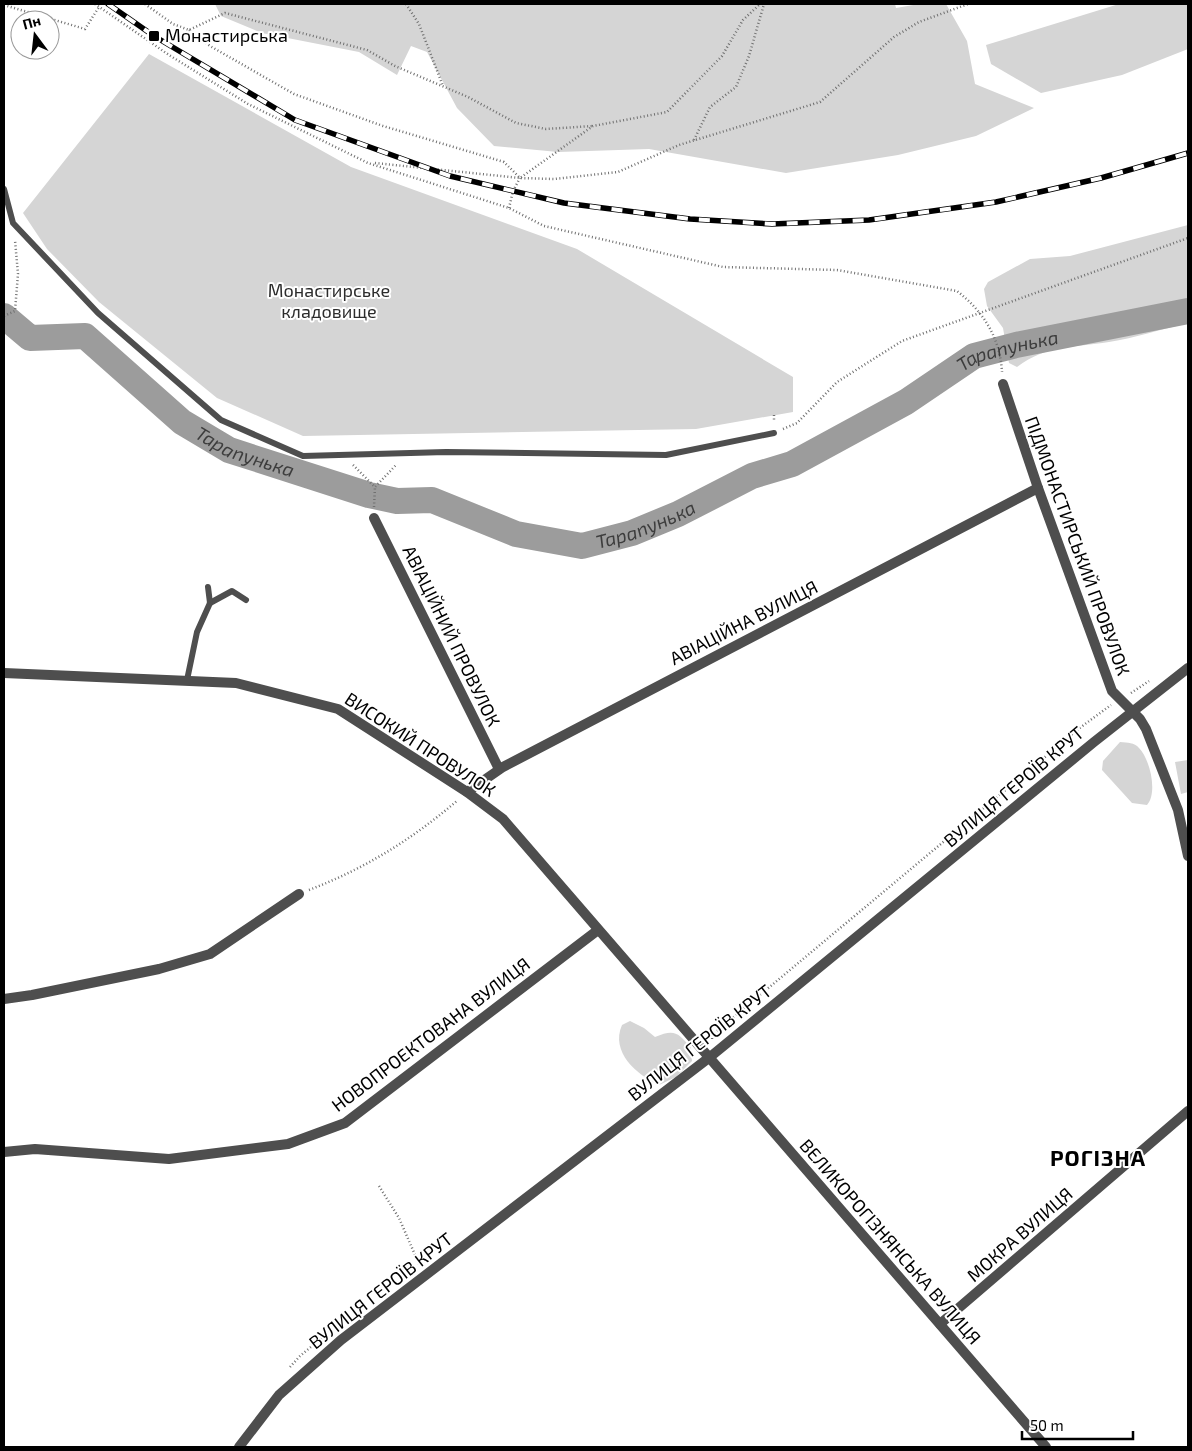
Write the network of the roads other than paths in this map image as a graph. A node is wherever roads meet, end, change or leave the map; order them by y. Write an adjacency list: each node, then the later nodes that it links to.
1 (4, 189): 3 (lane)
2 (1003, 384): 4 (street, ПІДМОНАСТИРСЬКИЙ ПРОВУЛОК)
3 (774, 432)
4 (1038, 488): 12 (street, ПІДМОНАСТИРСЬКИЙ ПРОВУЛОК); 13 (street, АВІАЦІЙНА ВУЛИЦЯ)
5 (374, 518): 13 (street, АВІАЦІЙНИЙ ПРОВУЛОК)
6 (208, 587): 8 (lane)
7 (246, 600): 8 (lane)
8 (210, 603): 11 (lane)
9 (1188, 668): 12 (street, ВУЛИЦЯ ГЕРОЇВ КРУТ)
10 (4, 673): 11 (street, ВИСОКИЙ ПРОВУЛОК)
11 (187, 680): 14 (street, ВИСОКИЙ ПРОВУЛОК)
12 (1132, 712): 15 (street, ПІДМОНАСТИРСЬКИЙ ПРОВУЛОК); 19 (street, ВУЛИЦЯ ГЕРОЇВ КРУТ)
13 (499, 769): 14 (street, АВІАЦІЙНА ВУЛИЦЯ)
14 (467, 792): 17 (street, ВИСОКИЙ ПРОВУЛОК)
15 (1188, 856)
16 (299, 894): 18 (street)
17 (598, 930): 19 (street, ВИСОКИЙ ПРОВУЛОК); 21 (street, НОВОПРОЕКТОВАНА ВУЛИЦЯ)
18 (4, 999)
19 (710, 1057): 22 (street, ВЕЛИКОРОГІЗНЯНСЬКА ВУЛИЦЯ); 23 (street, ВУЛИЦЯ ГЕРОЇВ КРУТ)
20 (1188, 1111): 22 (street, МОКРА ВУЛИЦЯ)
21 (4, 1152)
22 (940, 1324): 24 (street, ВЕЛИКОРОГІЗНЯНСЬКА ВУЛИЦЯ)
23 (239, 1447)
24 (1046, 1447)

